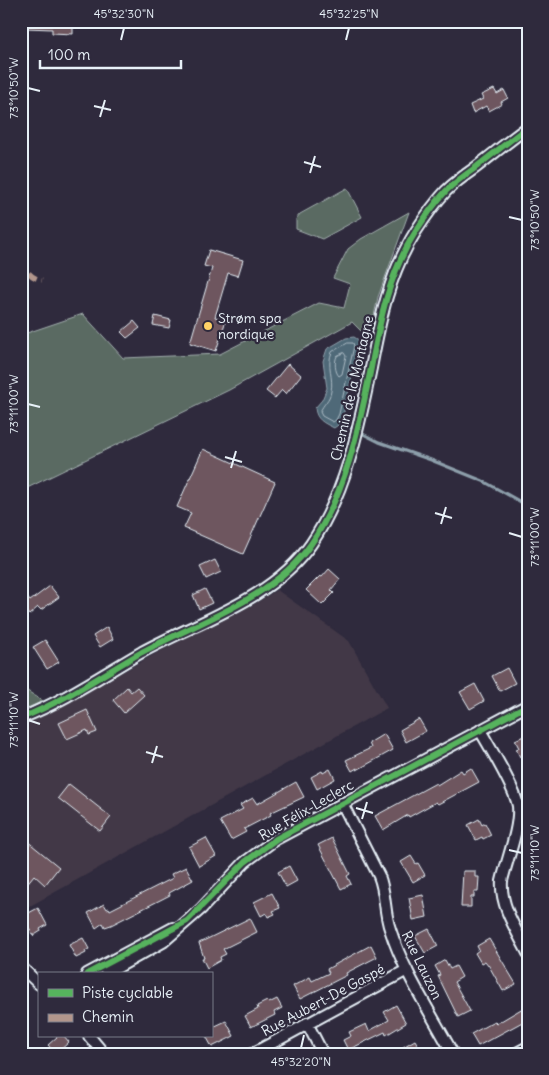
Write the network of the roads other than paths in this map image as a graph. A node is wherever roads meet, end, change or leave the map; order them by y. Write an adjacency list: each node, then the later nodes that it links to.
1 (528, 127): 3 (street, Chemin de la Montagne)
2 (528, 704): 4 (street, Rue Félix-Leclerc)
3 (21, 718)
4 (480, 730): 5 (street, Rue Félix-Leclerc); 7 (street)
5 (342, 803): 6 (street, Rue Félix-Leclerc); 9 (street, Rue Lauzon)
6 (187, 921): 10 (street, Rue Félix-Leclerc); 11 (street, Rue Félix-Leclerc)
7 (528, 953)
8 (21, 967): 12 (street)
9 (407, 970): 13 (street, Rue Aubert-De Gaspé); 20 (street, Rue Lauzon)
10 (91, 972)
11 (110, 972)
12 (38, 983)
13 (307, 1023): 18 (street, Rue Aubert-De Gaspé); 19 (street)
14 (91, 1038): 16 (street)
15 (528, 1046): 21 (street)
16 (101, 1050): 17 (street)
17 (89, 1053)
18 (252, 1054)
19 (323, 1054)
20 (453, 1054)
21 (515, 1054)

